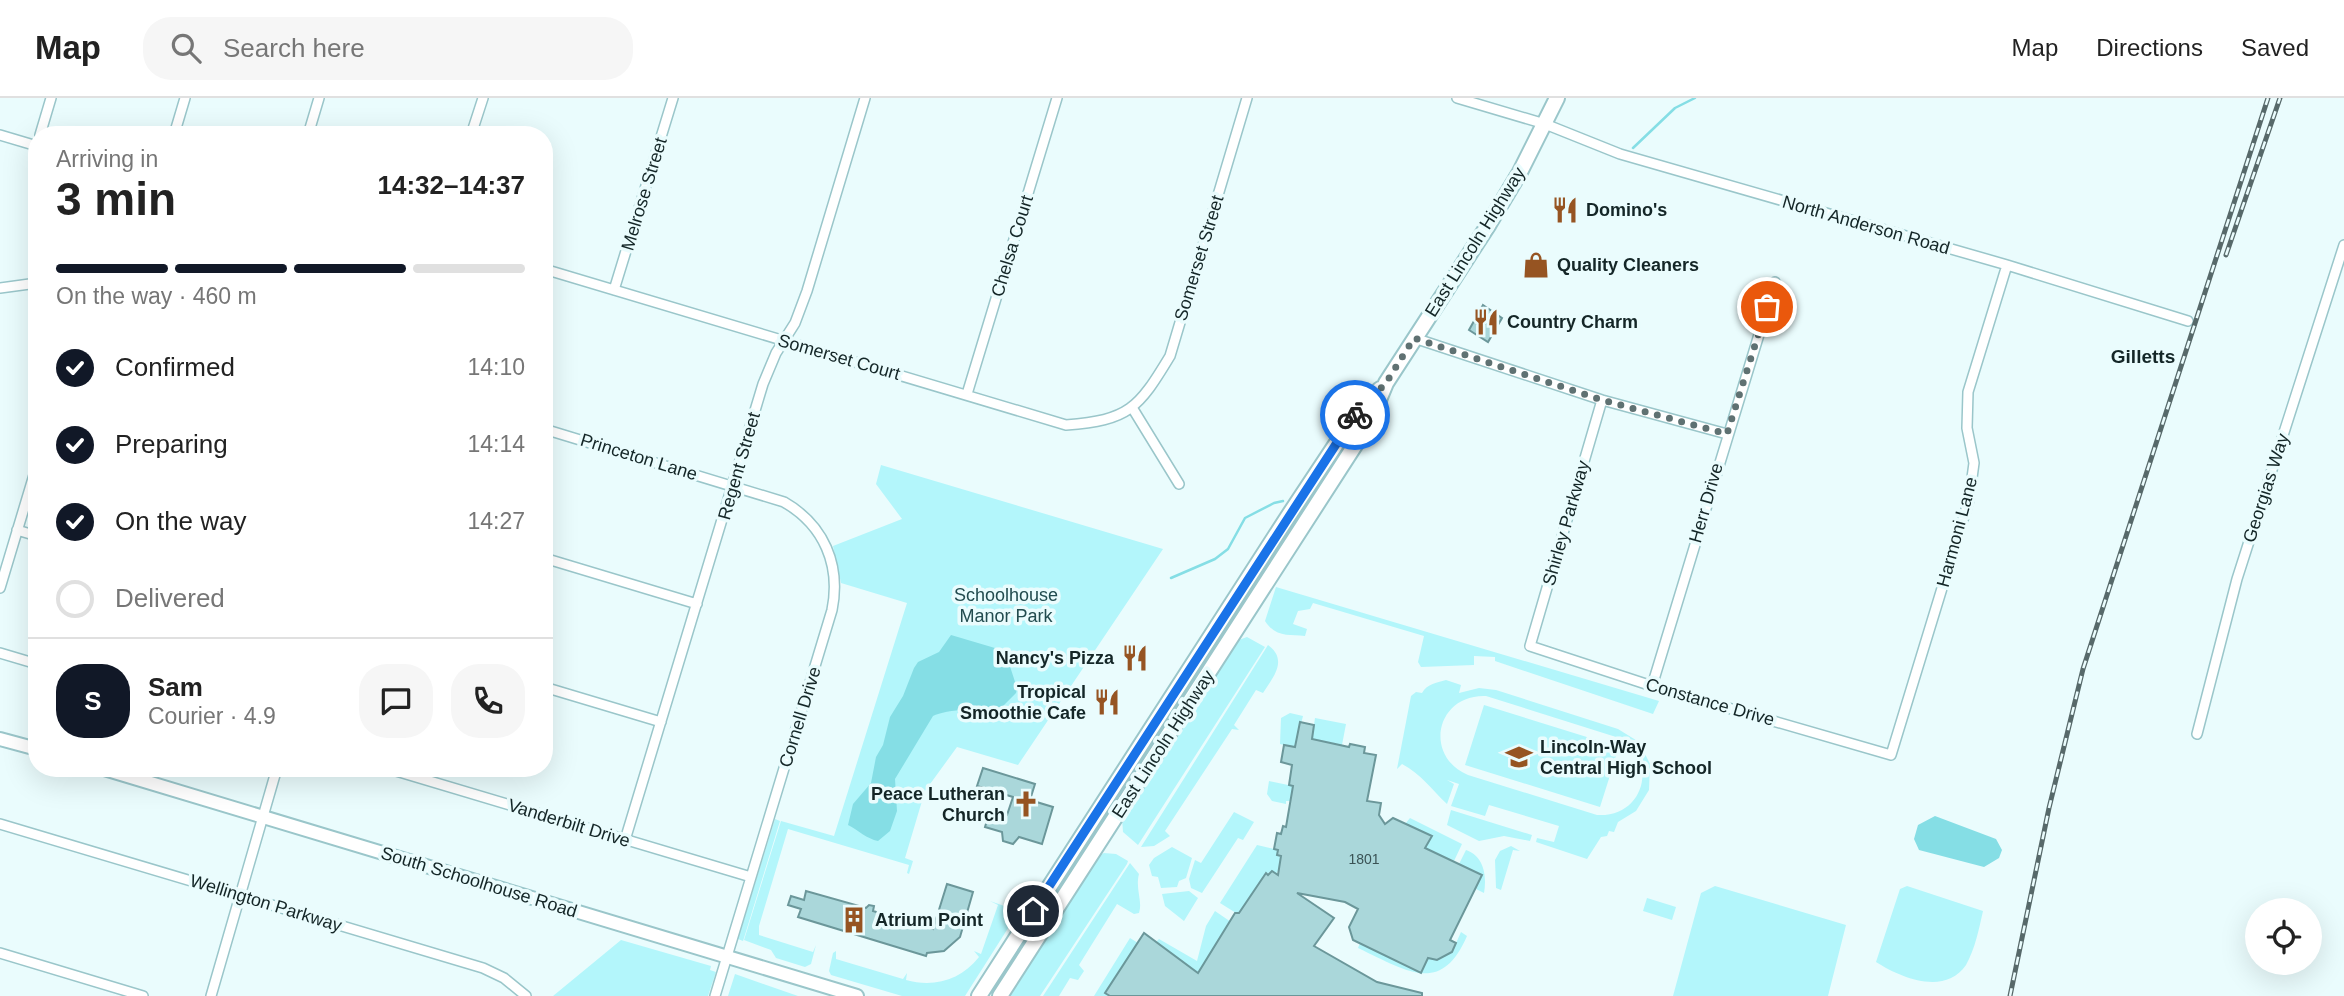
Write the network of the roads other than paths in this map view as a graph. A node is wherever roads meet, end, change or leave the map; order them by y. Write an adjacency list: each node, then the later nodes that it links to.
1 (51, 98): 12 (street)
2 (185, 98): 13 (street)
3 (319, 98): 14 (street)
4 (482, 98): 15 (street)
5 (673, 98): 24 (street, Melrose Street)
6 (865, 98): 27 (street, Regent Street)
7 (1057, 98): 29 (street, Chelsa Court)
8 (1247, 98): 31 (street, Somerset Street)
9 (1457, 98): 11 (street, North Anderson Road)
10 (1557, 98): 11 (main road, East Lincoln Highway)
11 (1545, 124): 19 (street, North Anderson Road); 26 (main road, East Lincoln Highway)
12 (43, 126)
13 (177, 126)
14 (311, 126)
15 (474, 126)
16 (0, 135): 17 (street)
17 (28, 143)
18 (2344, 245): 48 (street, Georgias Way)
19 (2007, 265): 25 (street, North Anderson Road); 51 (street, Harmoni Lane)
20 (553, 272): 24 (street, Somerset Court)
21 (1775, 282): 33 (street, Herr Drive)
22 (28, 283): 23 (street)
23 (3, 286)
24 (614, 290): 27 (street, Somerset Court)
25 (2188, 321)
26 (1414, 338): 28 (main road, East Lincoln Highway); 30 (street)
27 (783, 341): 29 (street, Somerset Court); 35 (street, Regent Street)
28 (1386, 383): 67 (main road, East Lincoln Highway); 68 (main road, East Lincoln Highway)
29 (967, 394): 31 (street, Somerset Court)
30 (1602, 400): 33 (street); 42 (street, Shirley Parkway)
31 (1133, 409): 34 (street)
32 (553, 432): 35 (street, Princeton Lane)
33 (1727, 434): 45 (street, Herr Drive)
34 (1179, 484)
35 (734, 485): 41 (street, Regent Street); 58 (street, Cornell Drive)
36 (28, 494): 37 (street)
37 (17, 530): 38 (street); 40 (street)
38 (28, 533)
39 (553, 561): 41 (street)
40 (0, 589)
41 (697, 604): 47 (street, Regent Street)
42 (1530, 646): 45 (street, Constance Drive)
43 (0, 653): 44 (street)
44 (28, 661)
45 (1652, 685): 51 (street, Constance Drive)
46 (553, 690): 47 (street)
47 (661, 722): 57 (street, Regent Street)
48 (2197, 734)
49 (0, 738): 50 (street)
50 (28, 746)
51 (1891, 755)
52 (131, 777): 55 (street, South Schoolhouse Road)
53 (275, 777): 55 (street)
54 (417, 777): 57 (street, Vanderbilt Drive)
55 (263, 817): 59 (street); 61 (street, South Schoolhouse Road)
56 (0, 824): 59 (street, Wellington Parkway)
57 (625, 840): 58 (street, Vanderbilt Drive)
58 (751, 877): 61 (street, Cornell Drive)
59 (240, 895): 63 (street); 64 (street, Wellington Parkway)
60 (0, 953): 62 (street)
61 (727, 957): 65 (street, Cornell Drive); 66 (street, South Schoolhouse Road)
62 (143, 996)
63 (211, 996)
64 (526, 996)
65 (715, 996)
66 (857, 996)
67 (979, 996)
68 (1000, 996)

